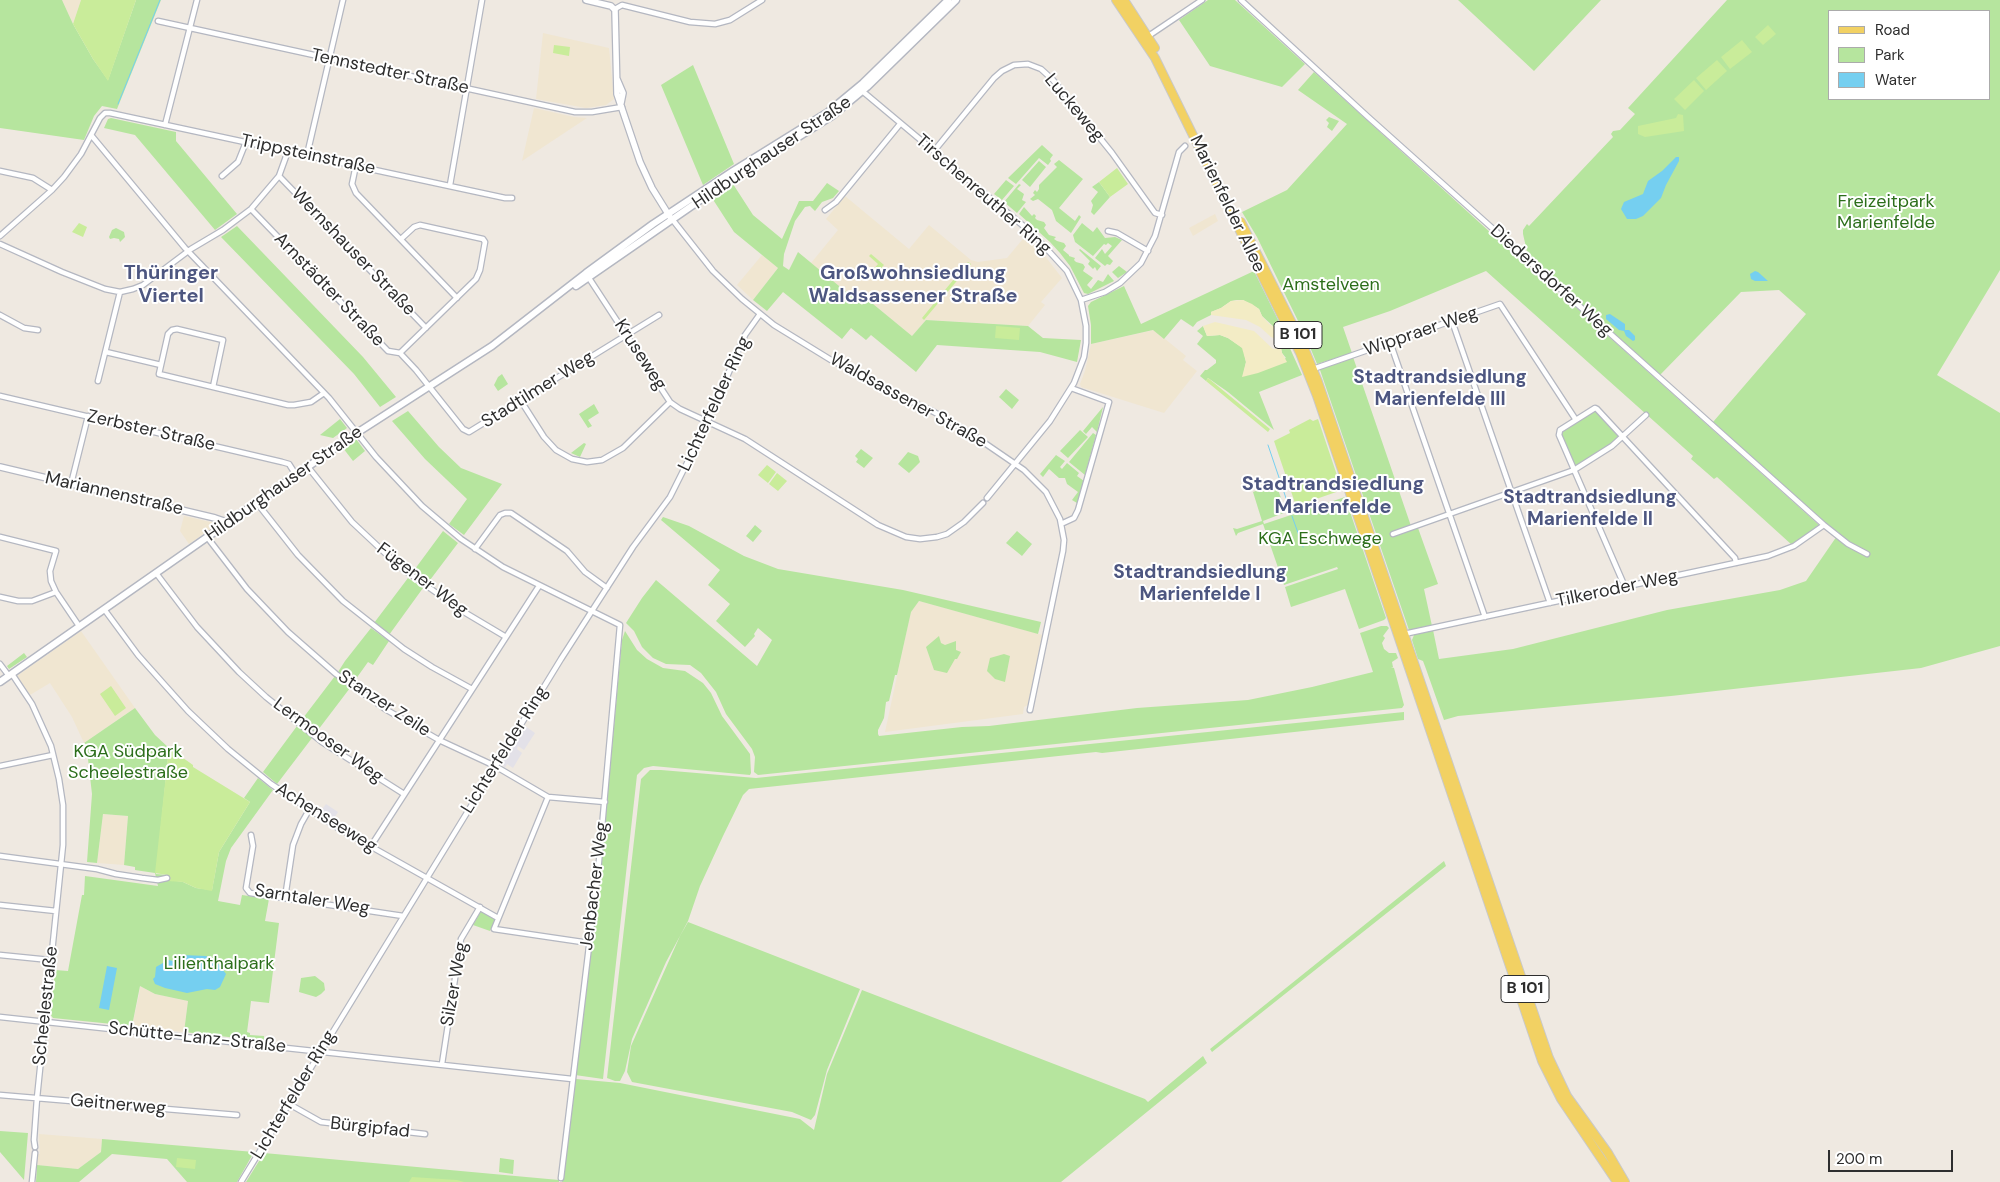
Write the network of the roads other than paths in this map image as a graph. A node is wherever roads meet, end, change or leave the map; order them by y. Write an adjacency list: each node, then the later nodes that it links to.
1 (196, 0): 14 (street)
2 (343, 0): 16 (street)
3 (482, 0): 17 (street)
4 (586, 0): 12 (street)
5 (762, 0): 12 (street)
6 (948, 0): 18 (main road, Hildburghauser Straße)
7 (956, 0): 18 (main road, Hildburghauser Straße)
8 (1117, 0): 15 (main road, Marienfelder Allee / B 101)
9 (1124, 0): 15 (main road, Marienfelder Allee / B 101)
10 (1202, 0): 15 (street)
11 (1241, 0): 88 (street, Diedersdorfer Weg)
12 (615, 9): 19 (street)
13 (158, 21): 14 (street, Tennstedter Straße)
14 (189, 28): 16 (street, Tennstedter Straße); 20 (street)
15 (1146, 37): 60 (main road, Marienfelder Allee / B 101); 109 (main road, Marienfelder Allee / B 101)
16 (329, 59): 17 (street, Tennstedter Straße); 27 (street)
17 (467, 89): 19 (street, Tennstedter Straße); 32 (street)
18 (860, 90): 21 (street, Tirschenreuther Ring); 38 (main road, Hildburghauser Straße)
19 (622, 105): 38 (street)
20 (165, 124): 22 (street, Trippsteinstraße); 23 (street, Trippsteinstraße)
21 (900, 124): 26 (street, Tirschenreuther Ring); 36 (street)
22 (91, 135): 33 (street); 43 (street)
23 (246, 142): 25 (street, Trippsteinstraße); 30 (street)
24 (1185, 146): 37 (street)
25 (288, 151): 27 (street, Trippsteinstraße); 31 (street)
26 (934, 152): 37 (street, Luckeweg); 48 (street, Tirschenreuther Ring)
27 (307, 155): 28 (street, Trippsteinstraße)
28 (356, 165): 32 (street, Trippsteinstraße); 41 (street)
29 (0, 171): 33 (street)
30 (222, 176)
31 (279, 176): 35 (street); 53 (street, Wernshauser Straße)
32 (450, 185): 34 (street, Trippsteinstraße)
33 (52, 190): 40 (street)
34 (512, 198)
35 (251, 209): 43 (street); 58 (street, Arnstädter Straße)
36 (825, 210)
37 (1162, 215): 44 (street)
38 (670, 217): 45 (main road, Hildburghauser Straße); 49 (street, Waldsassener Straße)
39 (1108, 231): 44 (street)
40 (0, 236)
41 (400, 239): 47 (street); 47 (street)
42 (0, 244): 46 (street)
43 (188, 251): 46 (street); 65 (street)
44 (1148, 251): 48 (street)
45 (587, 275): 55 (street, Kruseweg); 63 (main road, Hildburghauser Straße)
46 (120, 292): 57 (street)
47 (457, 298): 53 (street)
48 (1082, 300): 64 (street, Tirschenreuther Ring)
49 (760, 314): 72 (street, Lichterfelder Ring); 75 (street, Waldsassener Straße)
50 (659, 315): 55 (street, Stadtilmer Weg)
51 (0, 316): 54 (street)
52 (1452, 321): 56 (street, Wippraer Weg); 71 (street, Wippraer Weg); 81 (street)
53 (426, 328): 58 (street)
54 (38, 330)
55 (627, 334): 67 (street, Stadtilmer Weg); 68 (street, Kruseweg)
56 (1390, 342): 60 (street, Wippraer Weg); 85 (street)
57 (106, 352): 59 (street); 61 (street)
58 (400, 353): 63 (street, Arnstädter Straße)
59 (161, 365): 62 (street); 62 (street)
60 (1313, 369): 106 (main road, Marienfelder Allee / B 101)
61 (98, 381)
62 (213, 387): 65 (street)
63 (429, 387): 67 (street, Stadtilmer Weg); 73 (main road, Hildburghauser Straße)
64 (1071, 388): 75 (street, Tirschenreuther Ring); 87 (street)
65 (324, 393): 73 (street)
66 (0, 396): 70 (street, Zerbster Straße)
67 (521, 401): 68 (street)
68 (670, 402): 72 (street, Kruseweg)
69 (1646, 415): 74 (street)
70 (88, 416): 79 (street, Zerbster Straße); 80 (street)
71 (1576, 420): 74 (street); 78 (street)
72 (708, 421): 84 (street); 98 (street, Lichterfelder Ring)
73 (357, 433): 77 (main road, Hildburghauser Straße); 92 (street)
74 (1623, 438): 78 (street); 94 (street)
75 (1015, 464): 82 (street, Tirschenreuther Ring); 87 (street, Waldsassener Straße)
76 (0, 467): 80 (street, Mariannenstraße)
77 (308, 467): 79 (main road, Hildburghauser Straße); 107 (street, Fügener Weg)
78 (1574, 470): 81 (street); 97 (street)
79 (296, 475): 83 (main road, Hildburghauser Straße)
80 (71, 484): 86 (street, Mariannenstraße)
81 (1512, 493): 85 (street); 101 (street)
82 (987, 498)
83 (256, 502): 86 (main road, Hildburghauser Straße); 112 (street)
84 (983, 503)
85 (1449, 515): 89 (street); 104 (street)
86 (226, 523): 91 (main road, Hildburghauser Straße)
87 (1061, 524): 113 (street, Waldsassener Straße)
88 (1824, 525): 93 (street, Diedersdorfer Weg); 94 (street, Tilkeroder Weg)
89 (1393, 534)
90 (0, 537): 99 (street)
91 (207, 537): 95 (main road, Hildburghauser Straße); 114 (street, Stanzer Zeile)
92 (475, 549): 96 (street); 98 (street)
93 (1867, 554)
94 (1736, 563): 97 (street, Tilkeroder Weg)
95 (156, 572): 102 (main road, Hildburghauser Straße); 118 (street, Lermooser Weg)
96 (539, 586): 103 (street); 107 (street)
97 (1625, 587): 101 (street, Tilkeroder Weg)
98 (607, 588): 103 (street, Lichterfelder Ring)
99 (56, 592): 100 (street); 105 (street)
100 (0, 597)
101 (1550, 603): 104 (street, Tilkeroder Weg)
102 (104, 609): 105 (main road, Hildburghauser Straße); 121 (street, Achenseeweg)
103 (592, 612): 117 (street, Lichterfelder Ring); 120 (street, Jenbacher Weg)
104 (1484, 617): 106 (street, Tilkeroder Weg)
105 (79, 626): 110 (main road, Hildburghauser Straße)
106 (1404, 634): 109 (main road, Marienfelder Allee / B 101)
107 (506, 637): 112 (street)
108 (0, 664): 110 (street, Scheelestraße)
109 (1413, 670): 152 (main road, B 101); 153 (main road, B 101)
110 (10, 675): 111 (main road, Hildburghauser Straße); 115 (street, Scheelestraße)
111 (0, 682)
112 (472, 689): 114 (street)
113 (1030, 710)
114 (439, 740): 117 (street, Stanzer Zeile); 118 (street)
115 (53, 755): 116 (street); 125 (street, Scheelestraße)
116 (0, 766)
117 (495, 766): 119 (street, Stanzer Zeile); 126 (street, Lichterfelder Ring)
118 (404, 794): 123 (street)
119 (548, 797): 120 (street, Stanzer Zeile); 133 (street)
120 (605, 802): 134 (street, Jenbacher Weg)
121 (309, 810): 123 (street, Achenseeweg); 128 (street)
122 (251, 835): 128 (street, Sarntaler Weg)
123 (371, 846): 126 (street, Achenseeweg)
124 (0, 856): 125 (street)
125 (61, 864): 127 (street); 131 (street, Scheelestraße)
126 (427, 877): 130 (street, Achenseeweg); 132 (street, Lichterfelder Ring)
127 (167, 878)
128 (285, 898): 132 (street, Sarntaler Weg)
129 (0, 905): 131 (street)
130 (480, 907): 133 (street, Achenseeweg); 140 (street, Silzer Weg)
131 (56, 911): 136 (street, Scheelestraße)
132 (403, 916): 139 (street, Lichterfelder Ring)
133 (498, 918): 134 (street, Achenseeweg)
134 (589, 942): 141 (street, Jenbacher Weg)
135 (0, 955): 136 (street)
136 (50, 960): 138 (street, Scheelestraße)
137 (0, 1017): 138 (street, Schütte-Lanz-Straße)
138 (45, 1022): 139 (street, Schütte-Lanz-Straße); 143 (street, Scheelestraße)
139 (320, 1051): 140 (street, Schütte-Lanz-Straße); 144 (street, Lichterfelder Ring)
140 (442, 1064): 141 (street, Schütte-Lanz-Straße)
141 (572, 1078): 149 (street, Jenbacher Weg)
142 (0, 1095): 143 (street, Geitnerweg)
143 (37, 1098): 145 (street, Geitnerweg); 147 (street, Scheelestraße)
144 (289, 1104): 146 (street, Bürgipfad); 151 (street, Lichterfelder Ring)
145 (237, 1115)
146 (426, 1134)
147 (35, 1147)
148 (35, 1154): 150 (street)
149 (561, 1178)
150 (32, 1182)
151 (241, 1182)
152 (1618, 1182)
153 (1625, 1182)

